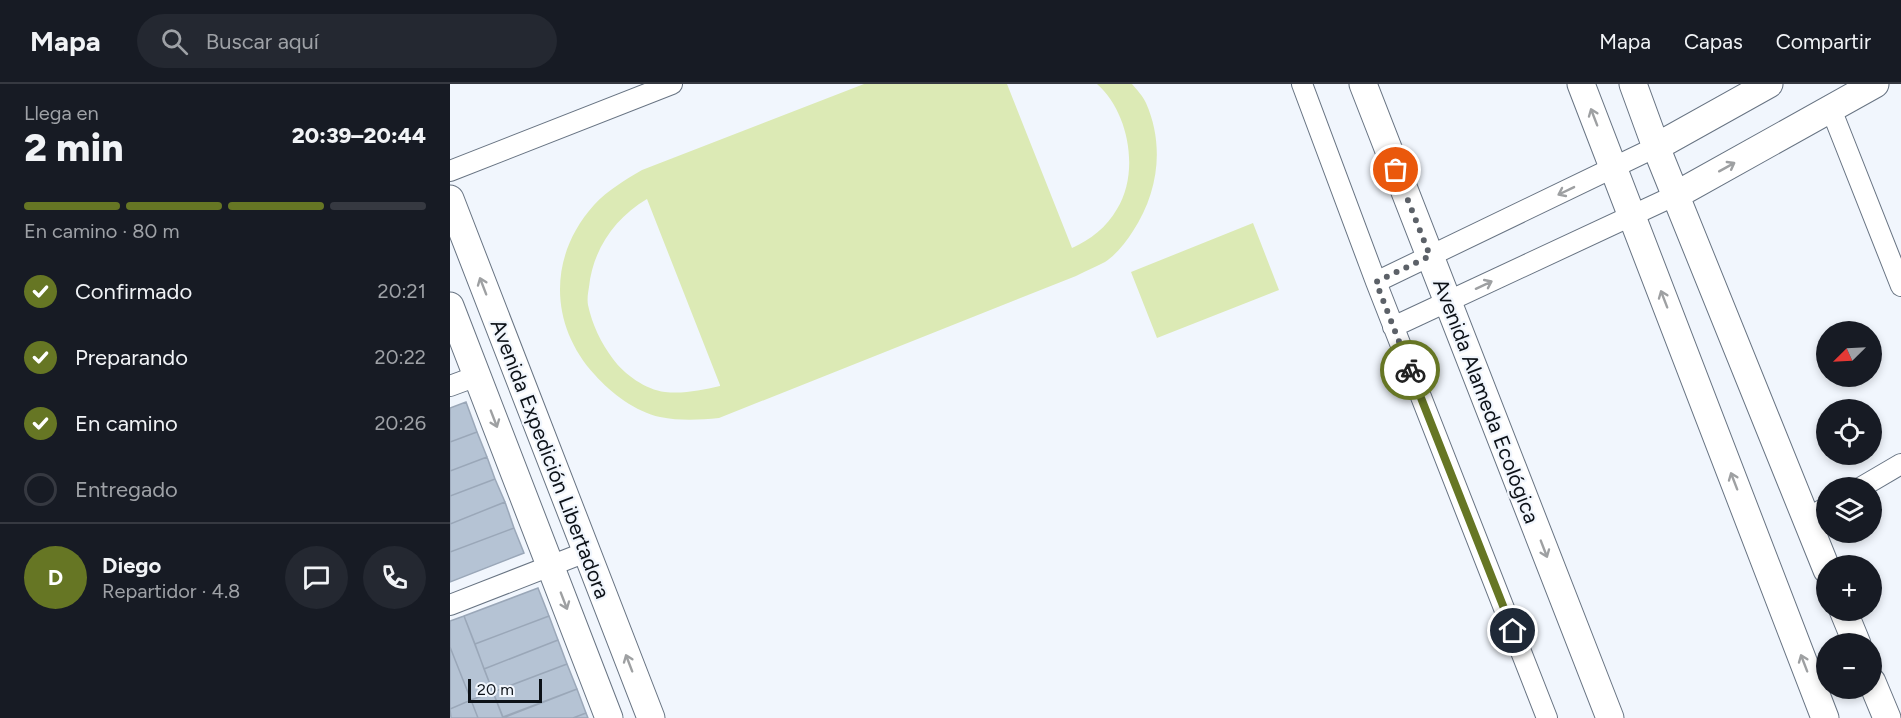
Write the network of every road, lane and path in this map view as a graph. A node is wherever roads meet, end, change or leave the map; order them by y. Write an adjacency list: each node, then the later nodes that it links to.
1 (672, 84): 11 (street)
2 (1302, 84): 16 (street)
3 (1363, 84): 15 (street, Avenida Alameda Ecológica)
4 (1581, 84): 10 (street, one-way to 4)
5 (1633, 84): 9 (street)
6 (1769, 84): 9 (street)
7 (1875, 84): 8 (street)
8 (1831, 109): 12 (street, one-way to 8); 17 (street)
9 (1656, 147): 10 (street); 12 (street)
10 (1614, 168): 14 (street); 15 (street, one-way to 15)
11 (450, 171)
12 (1676, 195): 14 (street); 25 (street)
13 (450, 199): 26 (street, Avenida Expedición Libertadora, one-way to 13)
14 (1632, 216): 18 (street, one-way to 14); 34 (street, one-way to 14)
15 (1430, 256): 16 (street); 18 (street, Avenida Alameda Ecológica)
16 (1376, 282): 20 (street)
17 (1901, 286)
18 (1448, 302): 20 (street); 33 (street, Avenida Alameda Ecológica, one-way to 33)
19 (450, 306): 21 (street, Avenida Expedición Libertadora)
20 (1393, 327): 32 (street)
21 (477, 376): 22 (street); 27 (street, Avenida Expedición Libertadora, one-way to 27)
22 (450, 386)
23 (1901, 464): 24 (street)
24 (1879, 477)
25 (1816, 511)
26 (586, 552): 27 (street); 31 (street, Avenida Expedición Libertadora, one-way to 26)
27 (550, 566): 28 (street); 30 (street, Avenida Expedición Libertadora, one-way to 30)
28 (450, 605)
29 (1879, 699): 35 (street)
30 (609, 718)
31 (651, 718)
32 (1547, 718)
33 (1610, 718)
34 (1825, 718)
35 (1887, 718)

